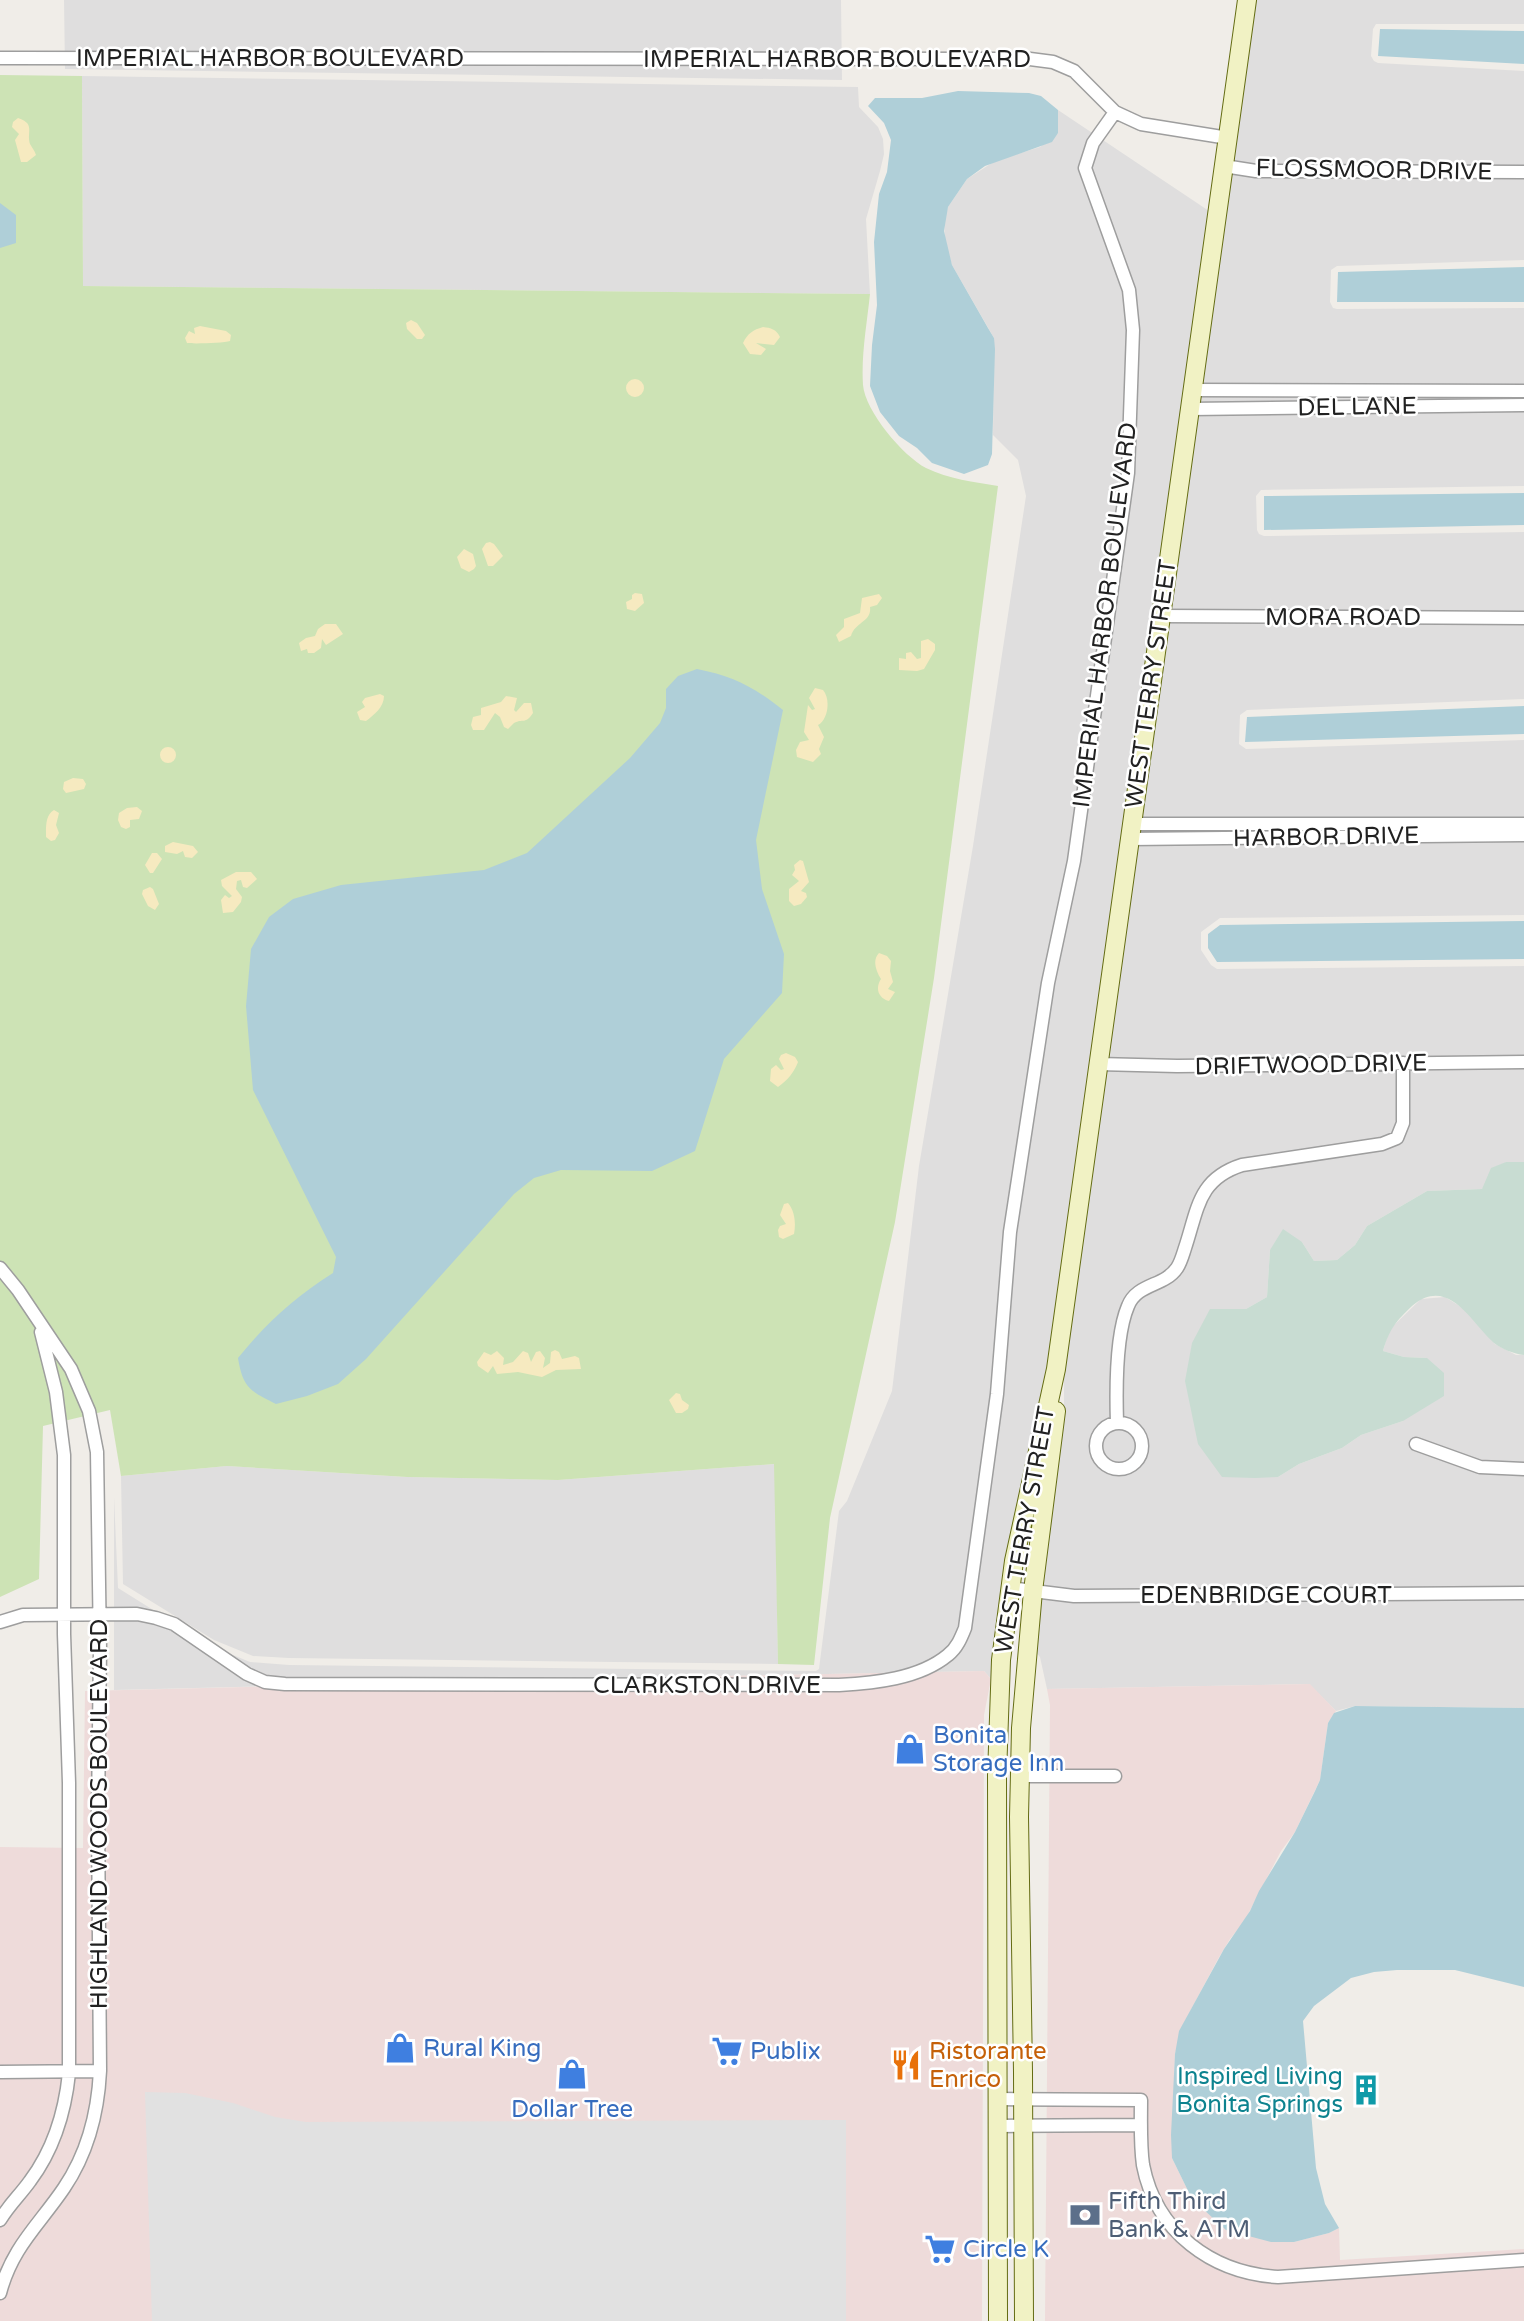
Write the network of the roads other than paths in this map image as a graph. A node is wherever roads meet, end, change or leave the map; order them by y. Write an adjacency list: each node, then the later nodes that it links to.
1 (1247, 0): 4 (street, WEST TERRY STREET)
2 (0, 58): 3 (street, IMPERIAL HARBOR BOULEVARD)
3 (1115, 112): 4 (street); 19 (street, IMPERIAL HARBOR BOULEVARD)
4 (1228, 138): 5 (street, WEST TERRY STREET)
5 (1224, 166): 6 (street, FLOSSMOOR DRIVE); 7 (street, WEST TERRY STREET)
6 (1524, 172)
7 (1192, 390): 8 (street); 10 (street, WEST TERRY STREET)
8 (1524, 391)
9 (1524, 405): 10 (street, DEL LANE)
10 (1190, 409): 11 (street, WEST TERRY STREET)
11 (1161, 616): 12 (street, MORA ROAD); 14 (street, WEST TERRY STREET)
12 (1524, 618)
13 (1524, 824): 14 (street, HARBOR DRIVE)
14 (1130, 832): 15 (street, HARBOR DRIVE); 17 (street, WEST TERRY STREET)
15 (1524, 835)
16 (1524, 1062): 18 (street, DRIFTWOOD DRIVE)
17 (1098, 1063): 18 (street, DRIFTWOOD DRIVE); 22 (street, WEST TERRY STREET)
18 (1403, 1063): 23 (street)
19 (1017, 1184): 30 (street, CLARKSTON DRIVE)
20 (0, 1268): 21 (street, HIGHLAND WOODS BOULEVARD)
21 (40, 1325): 29 (street, HIGHLAND WOODS BOULEVARD); 30 (street, HIGHLAND WOODS BOULEVARD)
22 (1056, 1369): 26 (street, WEST TERRY STREET); 27 (street, WEST TERRY STREET)
23 (1117, 1423)
24 (1416, 1444): 25 (street)
25 (1524, 1469)
26 (1009, 1588): 27 (street, EDENBRIDGE COURT); 37 (street, WEST TERRY STREET)
27 (1034, 1591): 28 (street, EDENBRIDGE COURT); 32 (street, WEST TERRY STREET)
28 (1524, 1593)
29 (64, 1614): 30 (street, CLARKSTON DRIVE); 31 (street, CLARKSTON DRIVE); 36 (street, HIGHLAND WOODS BOULEVARD)
30 (99, 1615): 34 (street, HIGHLAND WOODS BOULEVARD)
31 (0, 1622)
32 (1019, 1776): 33 (street); 38 (street, WEST TERRY STREET)
33 (1115, 1776)
34 (100, 2071): 36 (street); 44 (street, HIGHLAND WOODS BOULEVARD)
35 (0, 2072): 36 (street)
36 (69, 2073): 42 (street, HIGHLAND WOODS BOULEVARD)
37 (998, 2099): 38 (street); 40 (street, WEST TERRY STREET)
38 (1023, 2099): 39 (street); 41 (street, WEST TERRY STREET)
39 (1142, 2125): 41 (street); 43 (street)
40 (998, 2126): 41 (street); 45 (street, WEST TERRY STREET)
41 (1024, 2126): 46 (street, WEST TERRY STREET)
42 (0, 2220)
43 (1524, 2260)
44 (0, 2292)
45 (998, 2321)
46 (1024, 2321)

